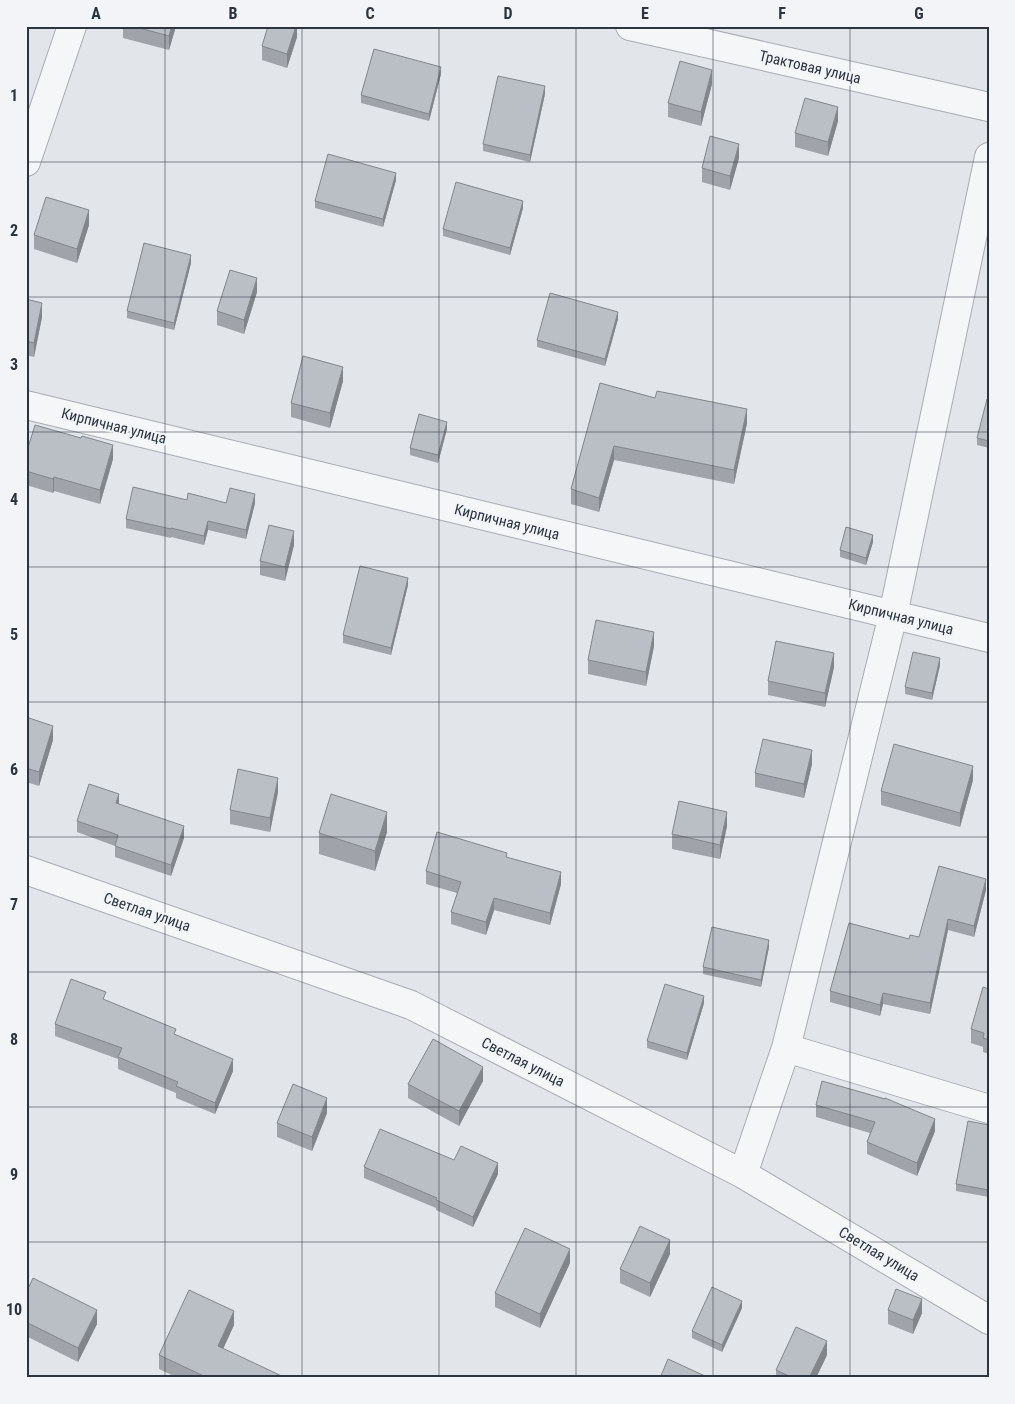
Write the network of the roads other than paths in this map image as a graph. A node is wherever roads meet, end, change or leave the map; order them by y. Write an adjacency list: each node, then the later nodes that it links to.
1 (72, 26): 5 (street)
2 (630, 26): 3 (street, Трактовая улица)
3 (989, 107)
4 (989, 157): 7 (street)
5 (26, 162)
6 (26, 405): 7 (street, Кирпичная улица)
7 (893, 615): 8 (street, Кирпичная улица); 10 (street)
8 (989, 638)
9 (26, 870): 12 (street, Светлая улица)
10 (786, 1048): 11 (street); 12 (street)
11 (989, 1109)
12 (743, 1174): 13 (street, Светлая улица)
13 (989, 1320)

